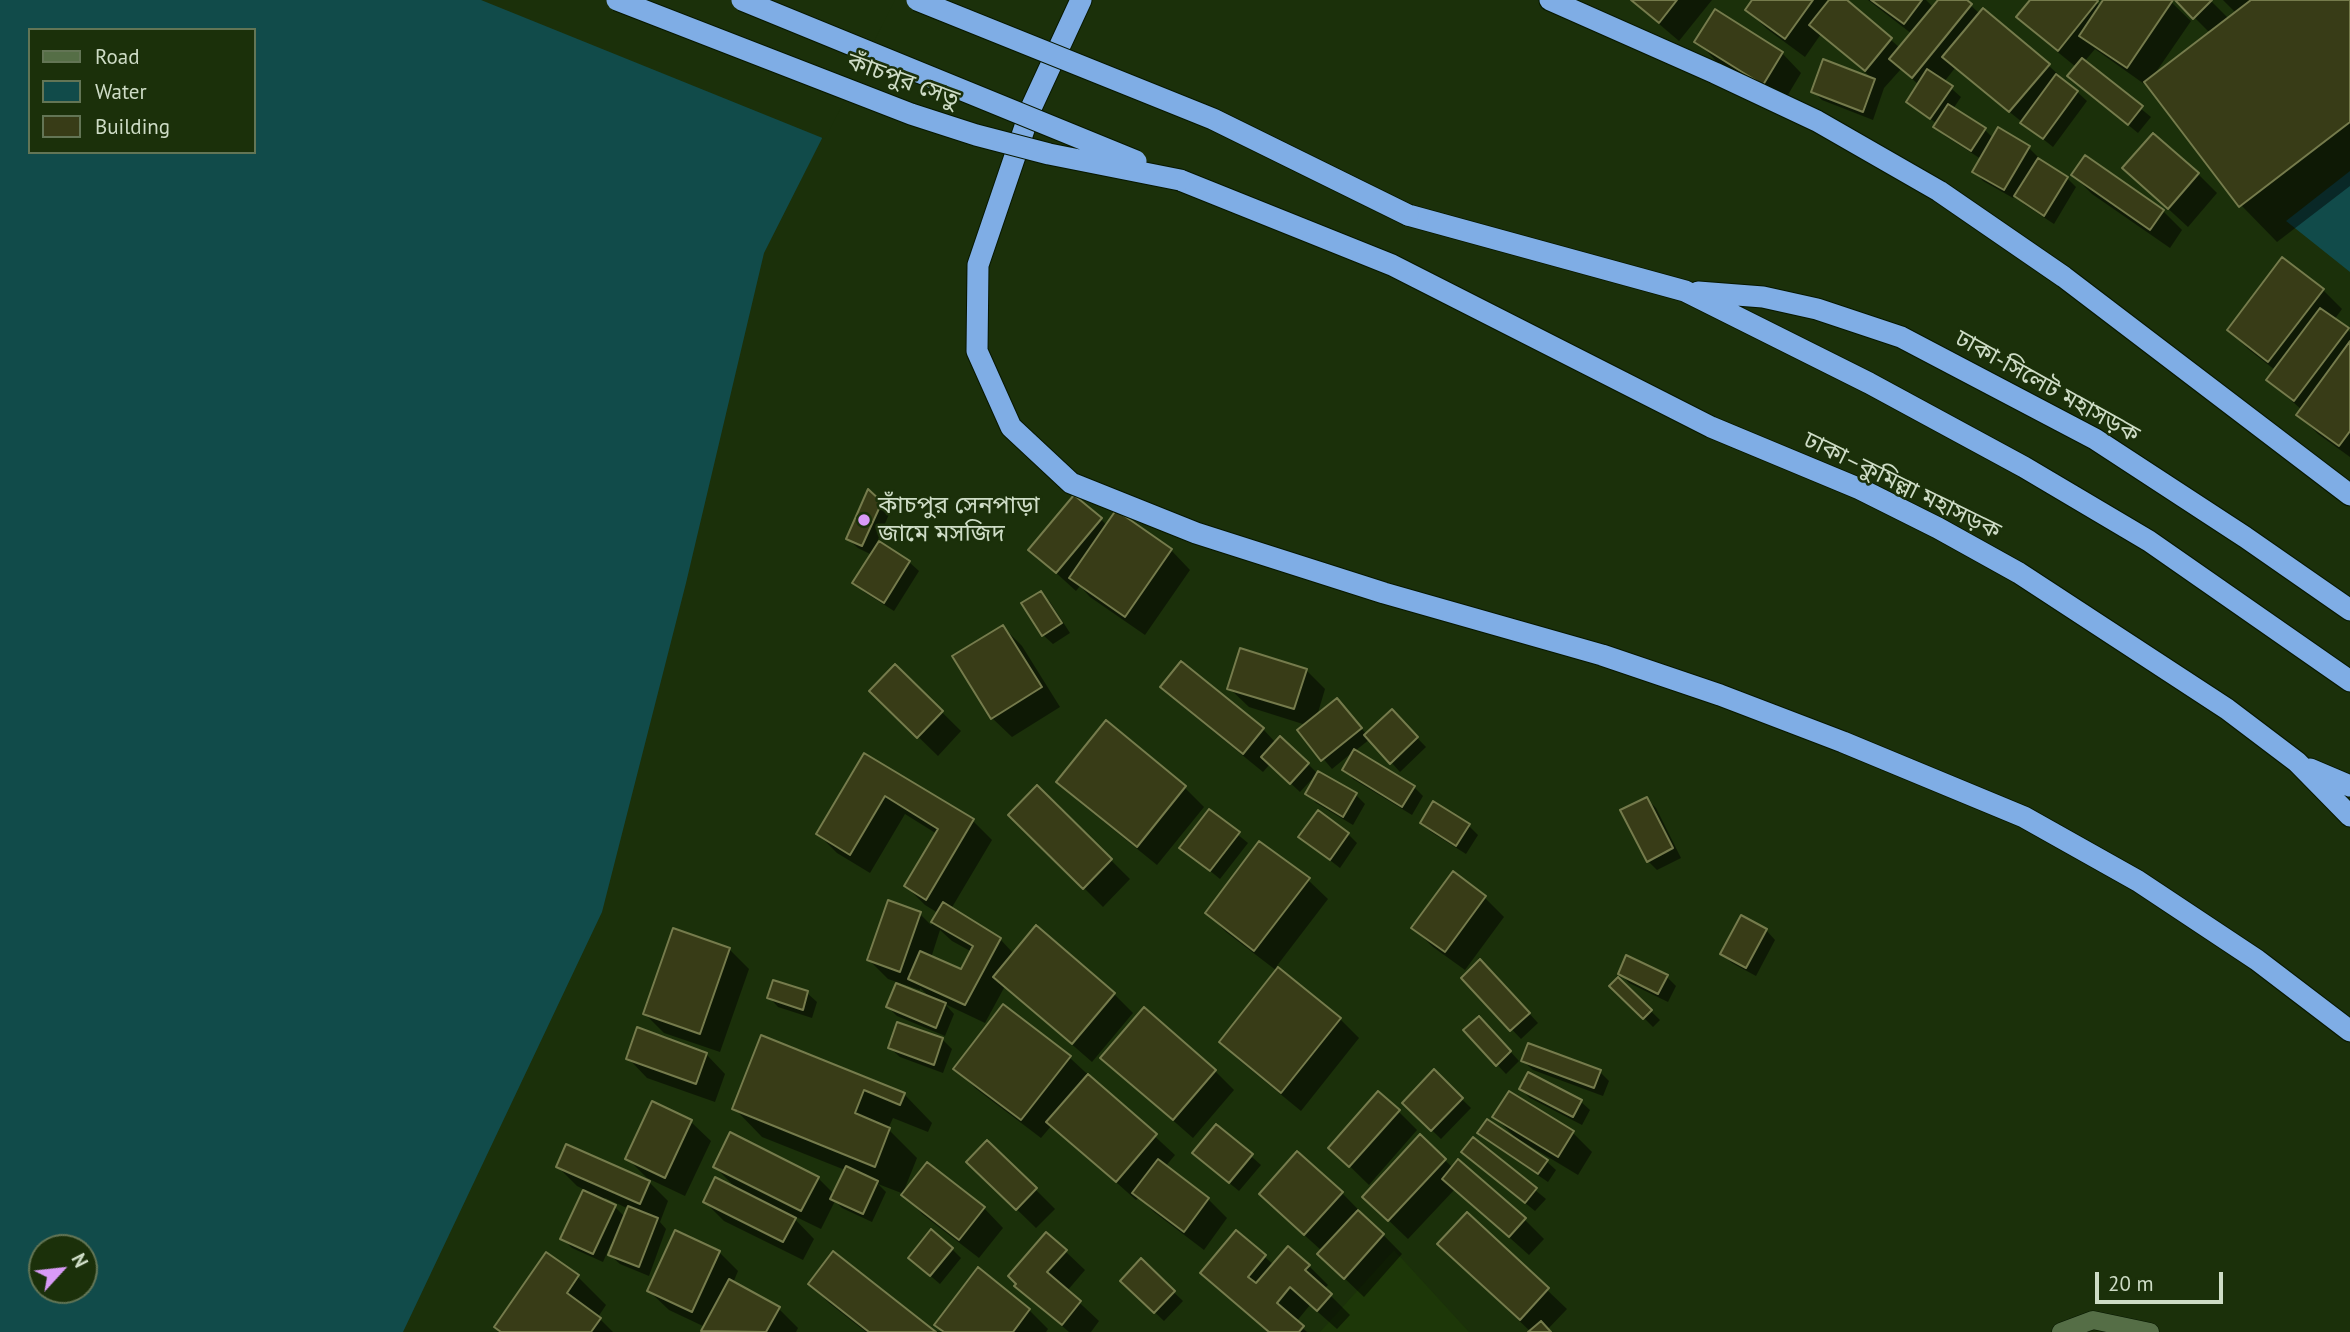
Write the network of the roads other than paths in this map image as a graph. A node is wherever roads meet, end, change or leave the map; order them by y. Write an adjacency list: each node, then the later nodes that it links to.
1 (617, 0): 6 (highway, কাঁচপুর সেতু, bridge)
2 (742, 0): 6 (highway, কাঁচপুর সেতু, bridge)
3 (917, 0): 8 (highway, bridge)
4 (1081, 0): 15 (highway)
5 (1550, 0): 9 (highway)
6 (1180, 180): 7 (highway, কাঁচপুর সেতু)
7 (1392, 265): 12 (highway, ঢাকা–কুমিল্লা মহাসড়ক)
8 (1685, 291): 10 (highway, ঢাকা-সিলেট মহাসড়ক); 11 (highway)
9 (2350, 495)
10 (2350, 610)
11 (2350, 681)
12 (2297, 762): 13 (highway); 14 (highway, ঢাকা–কুমিল্লা মহাসড়ক)
13 (2350, 786)
14 (2350, 816)
15 (2350, 1031)
16 (2062, 1332): 17 (lane)
17 (2150, 1332)

